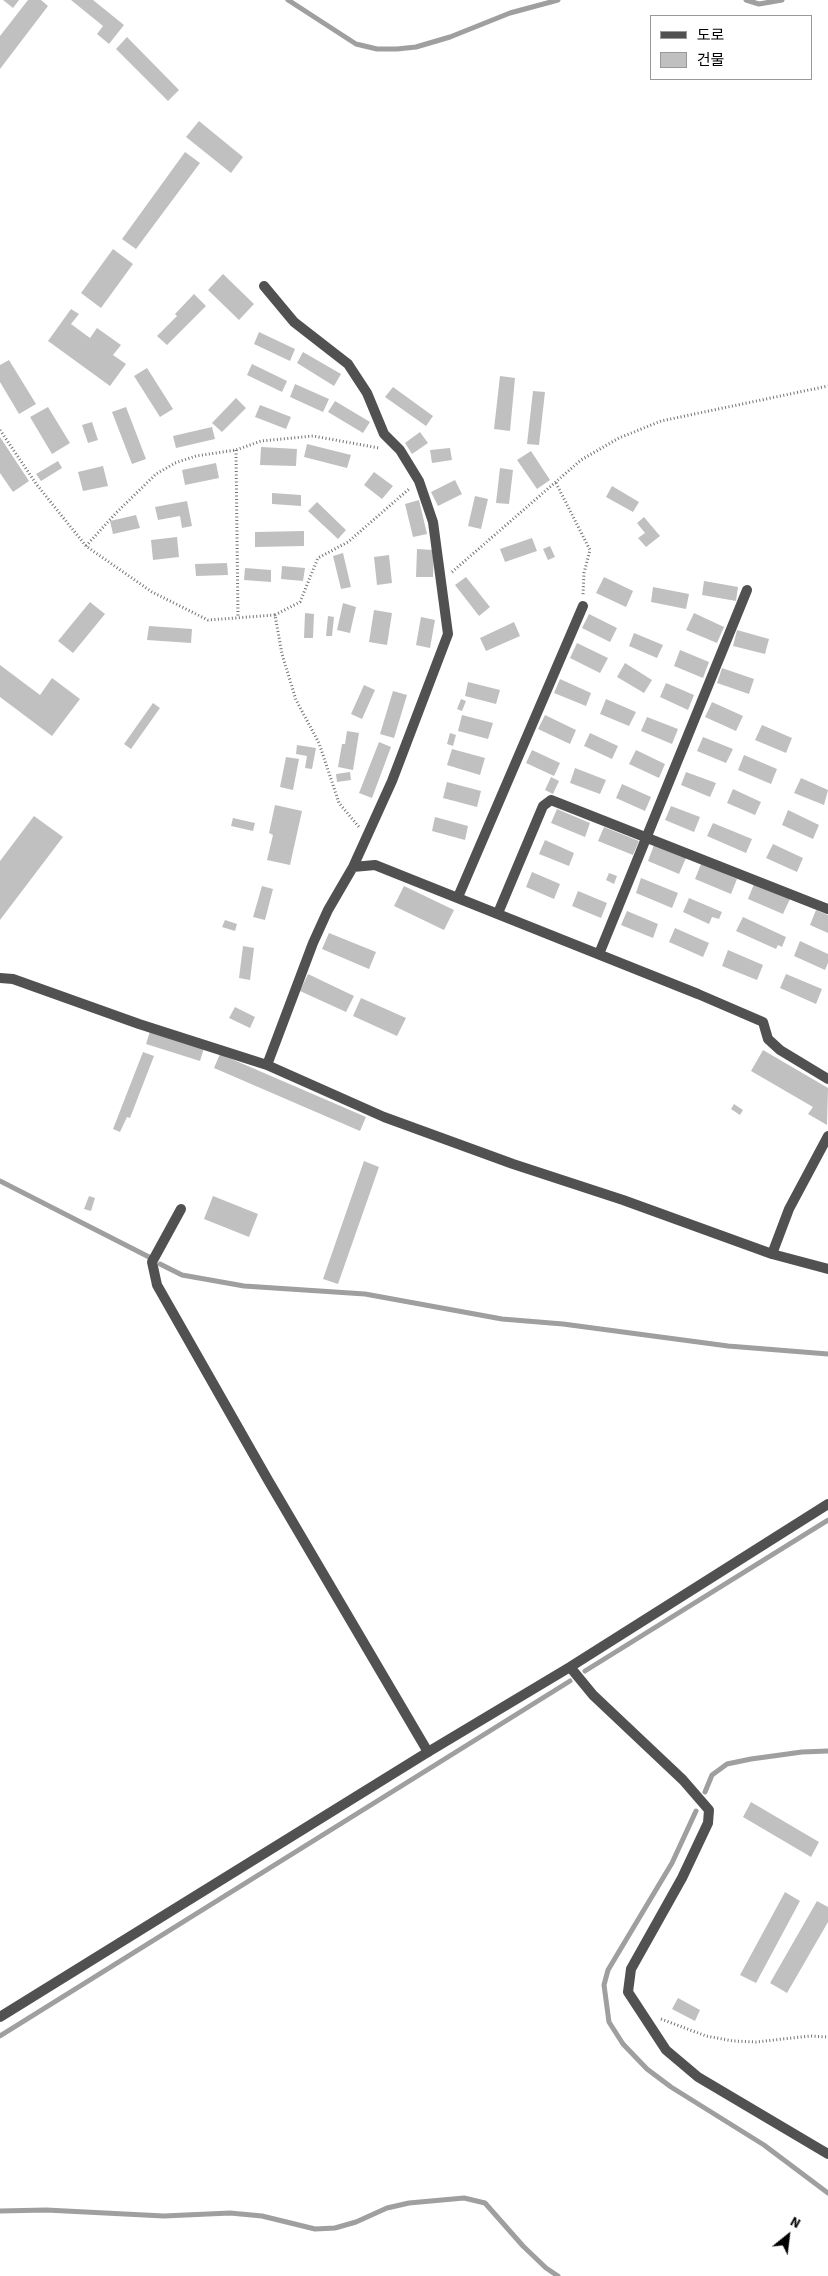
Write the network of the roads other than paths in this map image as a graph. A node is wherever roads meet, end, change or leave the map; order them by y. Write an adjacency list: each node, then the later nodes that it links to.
1 (264, 286): 5 (street)
2 (747, 590): 4 (street)
3 (583, 606): 6 (street)
4 (647, 837): 7 (street); 8 (street); 9 (street)
5 (353, 867): 6 (street); 11 (street)
6 (458, 897): 8 (street)
7 (828, 909)
8 (498, 914): 9 (street)
9 (599, 954): 12 (street)
10 (0, 978): 11 (street)
11 (267, 1065): 15 (street)
12 (828, 1079)
13 (828, 1136): 15 (street)
14 (181, 1209): 19 (street)
15 (772, 1254): 16 (street)
16 (828, 1269)
17 (828, 1504): 18 (street)
18 (570, 1667): 19 (street); 21 (street)
19 (428, 1752): 20 (street)
20 (0, 2017)
21 (828, 2154)

